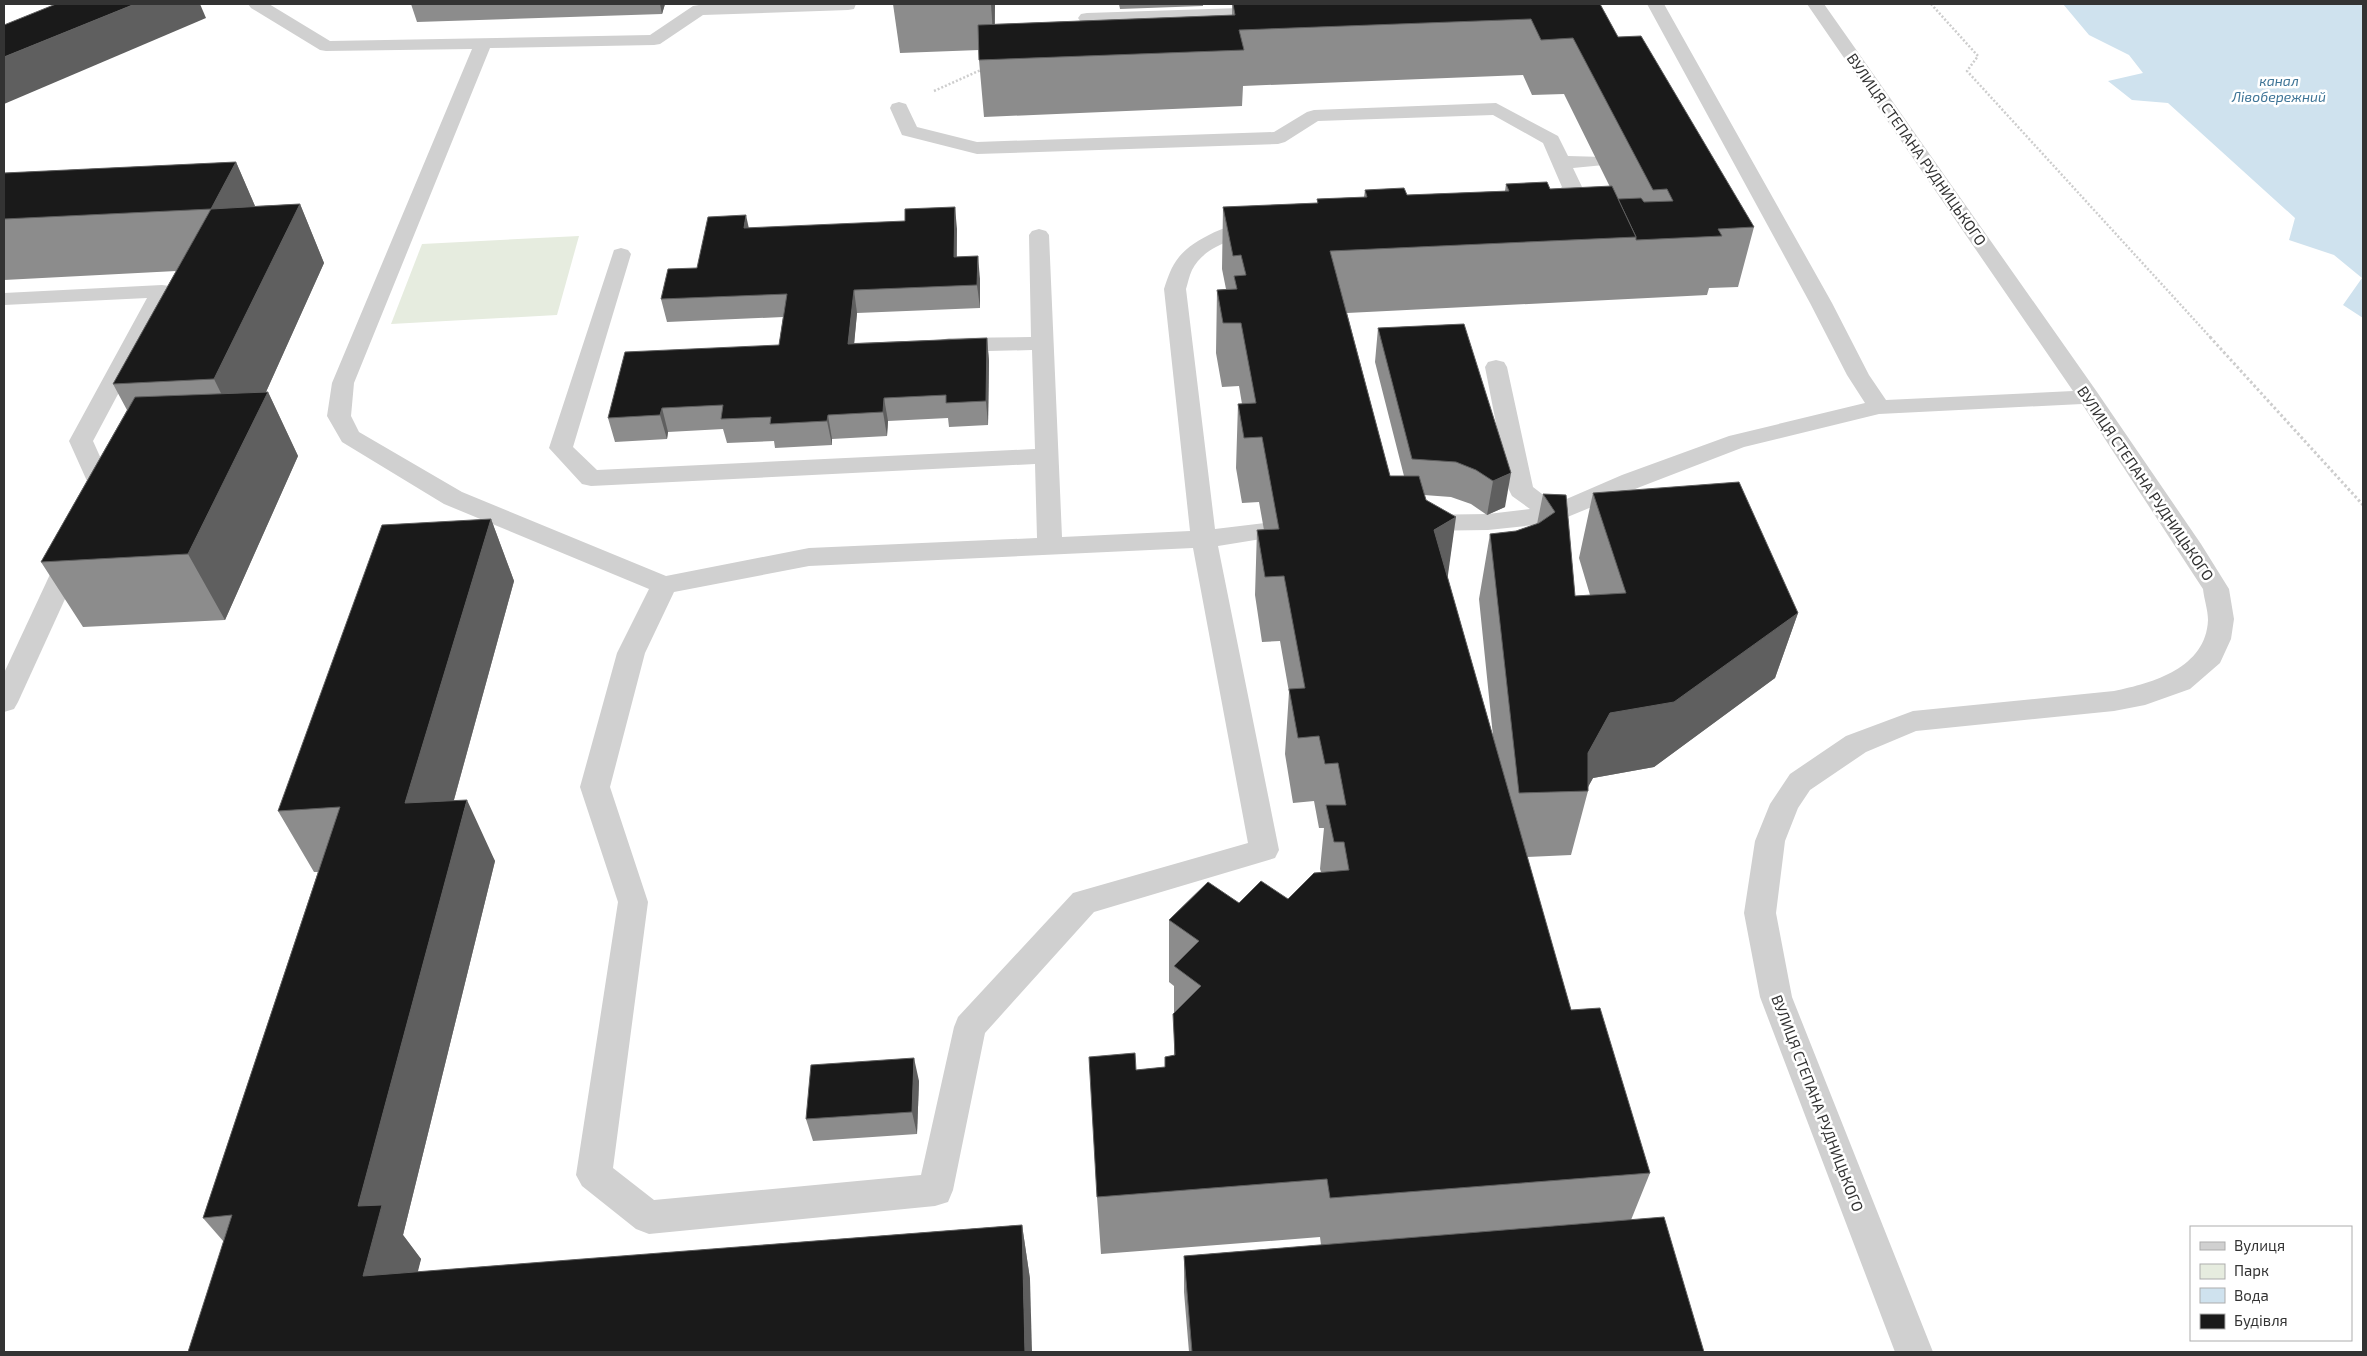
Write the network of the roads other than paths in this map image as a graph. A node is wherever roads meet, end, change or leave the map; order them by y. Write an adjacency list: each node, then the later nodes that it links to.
1 (257, 4): 7 (street)
2 (1655, 4): 20 (street)
3 (1816, 4): 19 (street, ВУЛИЦЯ СТЕПАНА РУДНИЦЬКОГО)
4 (848, 5): 7 (street)
5 (1285, 12): 6 (street)
6 (1087, 18)
7 (483, 44): 27 (street)
8 (898, 108): 10 (street)
9 (1597, 161): 10 (street)
10 (1561, 162): 11 (street)
11 (1521, 214)
12 (1279, 224): 25 (street)
13 (1038, 234): 16 (street)
14 (620, 254): 21 (street)
15 (4, 299): 28 (street)
16 (1042, 342): 17 (street); 21 (street)
17 (926, 346)
18 (1496, 367): 22 (street)
19 (2089, 397): 20 (street); 29 (street, ВУЛИЦЯ СТЕПАНА РУДНИЦЬКОГО)
20 (1878, 407): 22 (street)
21 (1047, 456): 26 (street)
22 (1553, 515): 23 (street)
23 (1398, 523)
24 (1265, 531): 25 (street)
25 (1204, 539): 26 (street); 27 (street)
26 (1050, 546): 27 (street)
27 (664, 585)
28 (4, 702)
29 (1914, 1352)

